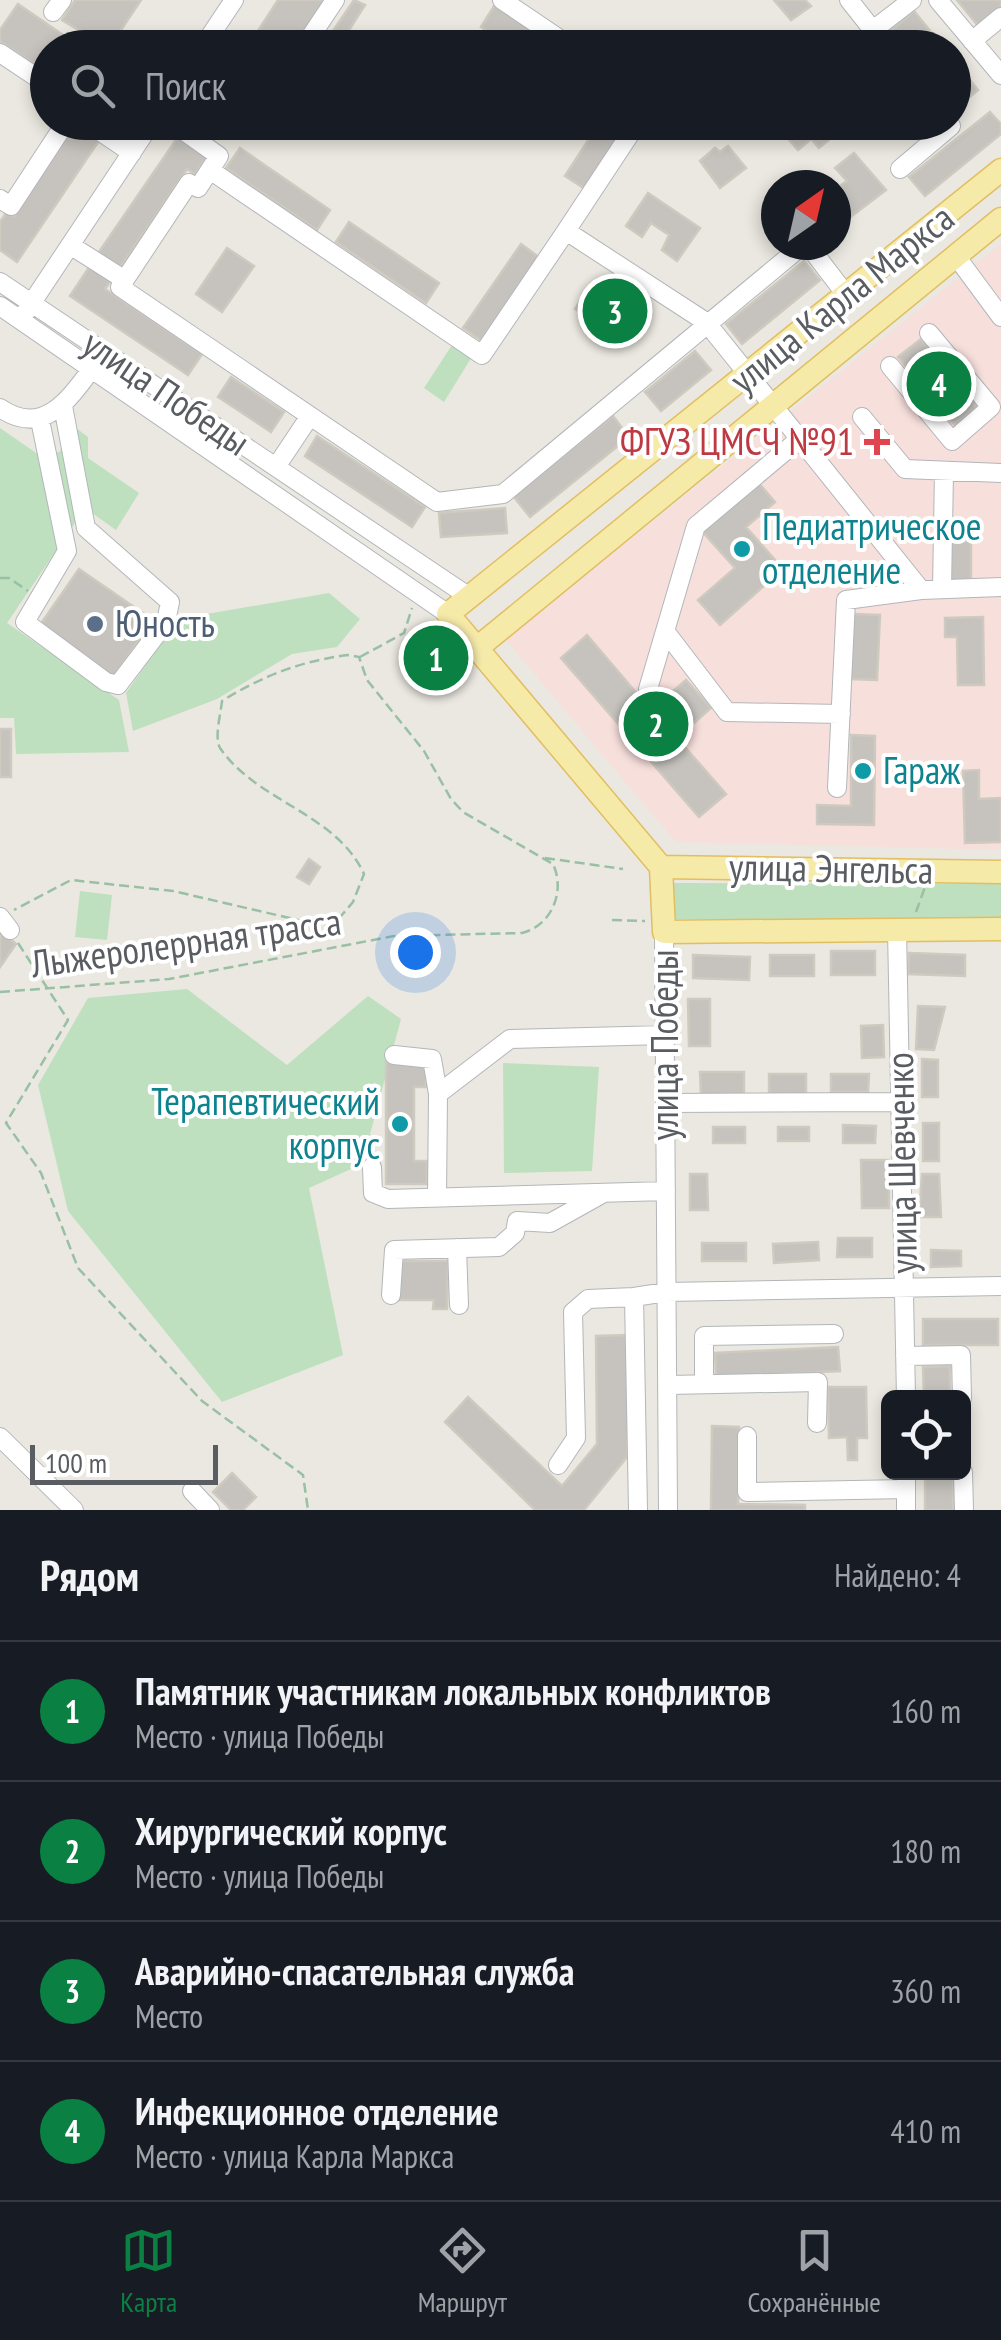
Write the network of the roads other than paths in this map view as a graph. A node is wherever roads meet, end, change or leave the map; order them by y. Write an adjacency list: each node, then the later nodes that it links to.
1 (234, 0): 8 (street)
2 (335, 0): 9 (street)
3 (502, 0): 10 (street)
4 (848, 0): 11 (street)
5 (912, 0): 11 (street)
6 (938, 0): 12 (street)
7 (1001, 17): 13 (street)
8 (214, 30)
9 (315, 30)
10 (546, 30)
11 (873, 30)
12 (963, 30)
13 (972, 41): 16 (street)
14 (0, 54): 15 (street)
15 (30, 73)
16 (1001, 76)
17 (54, 140): 27 (street)
18 (114, 140): 23 (street)
19 (140, 140): 23 (street)
20 (196, 140): 25 (street)
21 (626, 140): 29 (street)
22 (934, 140): 24 (street)
23 (132, 152): 30 (street)
24 (900, 168)
25 (210, 170): 29 (street); 34 (street)
26 (1001, 170): 36 (main road, улица Карла Маркса)
27 (0, 199)
28 (1001, 219): 31 (main road, улица Карла Маркса)
29 (566, 232): 41 (street)
30 (70, 245): 34 (street); 37 (street)
31 (956, 256): 39 (street); 46 (main road, улица Карла Маркса)
32 (786, 260): 41 (street)
33 (817, 260): 36 (street)
34 (124, 280): 49 (street)
35 (0, 282): 37 (street, улица Победы)
36 (846, 296): 45 (main road, улица Карла Маркса)
37 (31, 303): 40 (street); 54 (street, улица Победы)
38 (0, 306): 40 (street, улица Победы)
39 (1001, 317)
40 (20, 320): 44 (street, улица Победы)
41 (706, 322): 45 (street); 49 (street)
42 (929, 333): 53 (street)
43 (890, 366): 53 (street)
44 (93, 368): 47 (street); 62 (street, улица Победы)
45 (750, 374): 46 (street); 61 (main road, улица Карла Маркса)
46 (775, 403): 52 (street); 63 (main road, улица Карла Маркса)
47 (63, 406): 51 (street); 51 (street)
48 (0, 408): 51 (street)
49 (310, 416): 54 (street)
50 (862, 417): 55 (street)
51 (40, 420)
52 (802, 437): 60 (street); 64 (street)
53 (952, 441): 56 (street)
54 (276, 467): 61 (street, улица Победы)
55 (944, 471): 56 (street); 59 (street)
56 (966, 472): 57 (street)
57 (1001, 473)
58 (1001, 587): 59 (street)
59 (942, 589): 60 (street)
60 (921, 590): 67 (street)
61 (468, 596): 62 (main road, улица Карла Маркса); 63 (main road, улица Победы)
62 (448, 614): 65 (main road, улица Победы)
63 (499, 628): 65 (main road)
64 (665, 631): 66 (street); 67 (street)
65 (476, 649): 69 (main road, улица Победы)
66 (648, 689)
67 (840, 714): 68 (street)
68 (837, 788)
69 (661, 867): 70 (main road, улица Энгельса); 71 (main road, улица Победы)
70 (1001, 872)
71 (658, 927): 72 (main road, улица Энгельса); 74 (street, улица Победы)
72 (903, 929): 73 (main road, улица Энгельса); 77 (street, улица Шевченко)
73 (1001, 929)
74 (665, 1035): 76 (street); 78 (street, улица Победы)
75 (394, 1056): 76 (street)
76 (438, 1094): 83 (street)
77 (901, 1102): 78 (street); 86 (street, улица Шевченко)
78 (665, 1104): 80 (street, улица Победы)
79 (372, 1167): 83 (street)
80 (666, 1191): 81 (street); 88 (street, улица Победы)
81 (603, 1193): 82 (street); 84 (street)
82 (512, 1195): 83 (street); 84 (street)
83 (437, 1198)
84 (517, 1221): 85 (street)
85 (458, 1248): 89 (street); 91 (street)
86 (905, 1286): 87 (street); 88 (street); 93 (street, улица Шевченко)
87 (1001, 1286)
88 (666, 1292): 90 (street); 95 (street, улица Победы)
89 (391, 1295)
90 (634, 1297): 101 (street); 108 (street)
91 (459, 1305)
92 (834, 1334): 94 (street)
93 (906, 1356): 96 (street, улица Шевченко); 97 (street)
94 (704, 1384): 95 (street); 98 (street)
95 (668, 1385): 109 (street, улица Победы)
96 (906, 1390)
97 (962, 1390)
98 (817, 1423)
99 (747, 1436): 104 (street)
100 (0, 1437): 106 (street)
101 (558, 1465)
102 (963, 1480): 112 (street)
103 (906, 1481): 104 (street); 111 (street)
104 (840, 1490): 110 (street)
105 (192, 1491): 107 (street)
106 (74, 1510)
107 (210, 1510)
108 (638, 1510)
109 (668, 1510)
110 (840, 1510)
111 (906, 1510)
112 (964, 1510)

